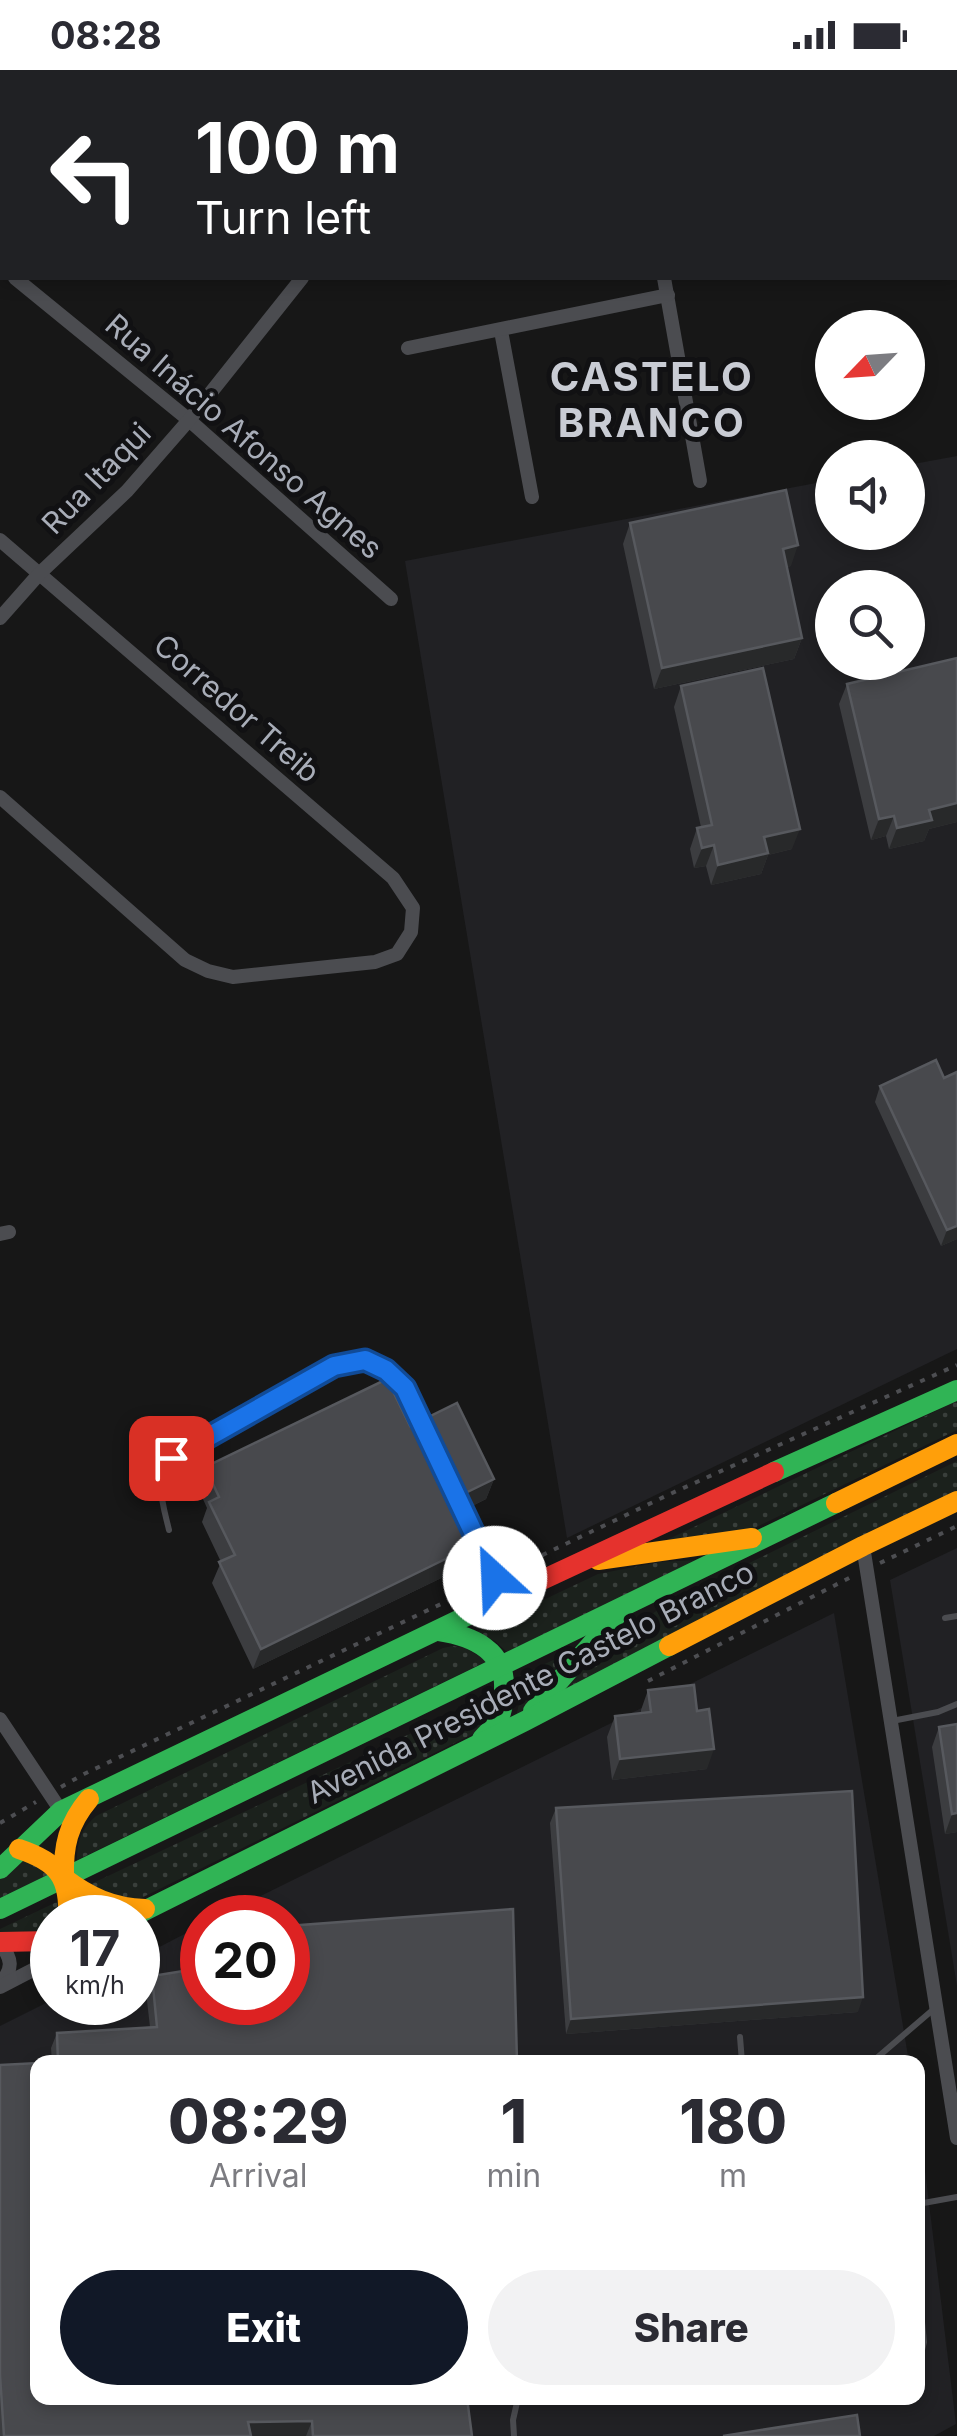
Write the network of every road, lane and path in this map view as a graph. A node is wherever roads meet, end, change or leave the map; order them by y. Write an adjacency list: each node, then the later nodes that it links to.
1 (16, 280): 7 (street, Rua Inácio Afonso Agnes)
2 (300, 280): 7 (street, Rua Itaqui)
3 (664, 280): 4 (street)
4 (668, 295): 5 (street); 8 (street)
5 (501, 330): 6 (street); 9 (street)
6 (408, 348)
7 (189, 420): 11 (street, Rua Itaqui); 12 (street, Rua Inácio Afonso Agnes)
8 (700, 481)
9 (532, 498)
10 (0, 540): 11 (street, Corredor Treib)
11 (39, 574): 13 (street, Rua Itaqui); 14 (street, Corredor Treib)
12 (392, 600)
13 (0, 618)
14 (0, 797)
15 (957, 1390): 23 (main road)
16 (429, 1438): 20 (lane)
17 (957, 1444): 21 (main road, Avenida Presidente Castelo Branco)
18 (453, 1489): 24 (lane)
19 (957, 1501): 22 (main road, Avenida Presidente Castelo Branco)
20 (169, 1530)
21 (769, 1535): 23 (main road); 25 (main road, Avenida Presidente Castelo Branco)
22 (863, 1546): 32 (main road, Avenida Presidente Castelo Branco); 33 (street)
23 (577, 1563): 24 (main road)
24 (505, 1598): 28 (main road)
25 (624, 1607): 29 (main road, Avenida Presidente Castelo Branco); 32 (main road)
26 (957, 1616): 27 (lane)
27 (945, 1618)
28 (437, 1630): 29 (main road); 35 (main road)
29 (501, 1666): 34 (main road); 39 (main road, Avenida Presidente Castelo Branco)
30 (957, 1704): 33 (lane)
31 (0, 1719): 36 (street)
32 (525, 1720): 34 (main road, Avenida Presidente Castelo Branco)
33 (890, 1722): 48 (street)
34 (478, 1744): 42 (main road, Avenida Presidente Castelo Branco)
35 (93, 1794): 36 (main road); 39 (main road)
36 (62, 1810): 37 (main road)
37 (12, 1847): 38 (main road); 39 (main road)
38 (0, 1869)
39 (64, 1878): 40 (main road); 41 (main road); 43 (main road, Avenida Presidente Castelo Branco)
40 (68, 1895)
41 (86, 1895)
42 (160, 1902)
43 (0, 1910)
44 (30, 1942): 45 (main road)
45 (0, 1943): 47 (street)
46 (30, 1971): 47 (street)
47 (0, 1986)
48 (936, 2007): 51 (lane); 52 (street)
49 (740, 2038): 50 (lane)
50 (741, 2055)
51 (880, 2055)
52 (957, 2138)
53 (957, 2198): 54 (lane)
54 (925, 2203)
55 (516, 2405): 56 (lane)
56 (514, 2436)

